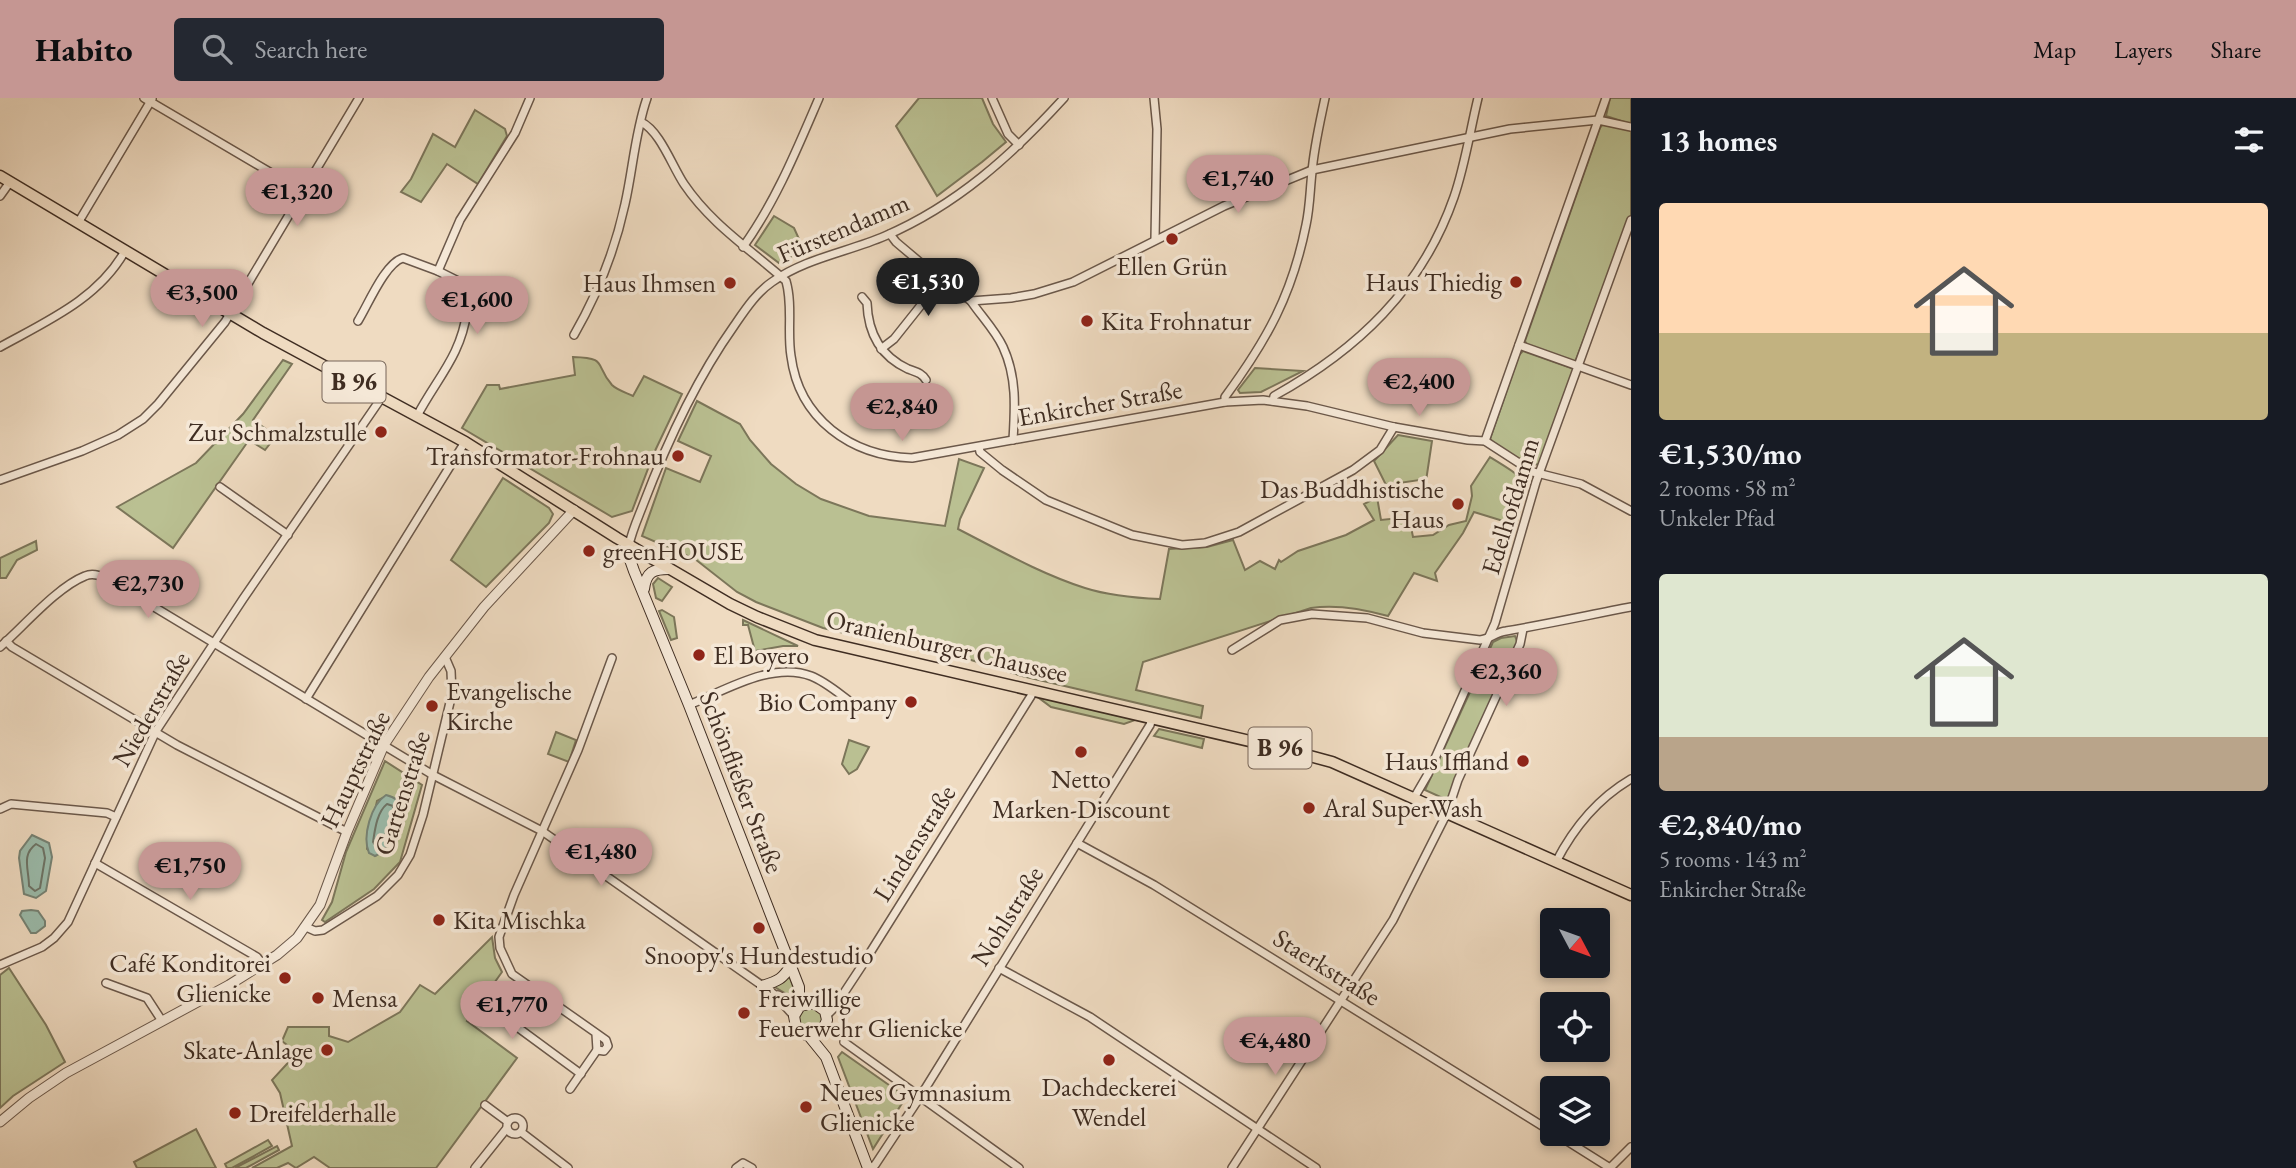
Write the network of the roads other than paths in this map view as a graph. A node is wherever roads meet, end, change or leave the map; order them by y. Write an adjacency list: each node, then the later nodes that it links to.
1 (359, 98): 19 (street)
2 (530, 98): 27 (street)
3 (647, 98): 13 (street)
4 (820, 98): 25 (street)
5 (992, 98): 16 (street)
6 (1064, 98): 16 (street, Fürstendamm)
7 (1154, 98): 24 (street)
8 (1325, 98): 17 (street)
9 (1478, 98): 15 (street)
10 (1606, 98): 12 (street, Edelhofdamm)
11 (149, 99): 19 (street); 22 (street)
12 (1598, 120): 14 (street); 15 (street); 35 (street, Edelhofdamm)
13 (641, 122): 25 (street); 34 (street)
14 (1631, 127)
15 (1469, 138): 17 (street); 42 (street)
16 (1019, 145): 23 (street, Fürstendamm)
17 (1312, 170): 24 (street); 43 (street)
18 (5, 179): 20 (street); 22 (main road, B 96)
19 (302, 191): 32 (street)
20 (0, 196)
21 (1631, 220): 38 (street, Edelhofdamm)
22 (78, 223): 26 (main road, B 96)
23 (890, 234): 28 (street, Fürstendamm); 29 (street)
24 (1155, 239): 31 (street)
25 (743, 247): 28 (street)
26 (125, 251): 32 (main road, B 96); 36 (street)
27 (438, 271): 33 (street); 44 (street)
28 (781, 276): 49 (street, Enkircher Straße); 56 (street, Fürstendamm)
29 (941, 280): 31 (street); 37 (street)
30 (862, 297): 37 (street)
31 (971, 301): 46 (street)
32 (230, 314): 41 (main road, Oranienburger Chaussee / B 96); 51 (street)
33 (358, 321)
34 (574, 335)
35 (1518, 345): 38 (street); 47 (street, Edelhofdamm)
36 (0, 347)
37 (881, 349): 39 (street)
38 (1579, 366): 40 (street); 50 (street, Edelhofdamm)
39 (926, 380)
40 (1631, 384)
41 (382, 397): 44 (main road, Oranienburger Chaussee / B 96); 55 (street, Niederstraße)
42 (1273, 401): 43 (street, Enkircher Straße); 45 (street, Enkircher Straße)
43 (1225, 402): 46 (street, Enkircher Straße)
44 (417, 415): 48 (main road, Oranienburger Chaussee / B 96)
45 (1394, 427): 47 (street, Enkircher Straße); 49 (street)
46 (1013, 440): 49 (street, Enkircher Straße)
47 (1485, 441): 50 (street, Enkircher Straße)
48 (465, 442): 53 (main road, Oranienburger Chaussee / B 96); 68 (street)
49 (979, 447)
50 (1539, 473): 54 (street, Enkircher Straße); 61 (street, Edelhofdamm)
51 (0, 480)
52 (220, 488): 55 (street)
53 (574, 510): 56 (main road, Oranienburger Chaussee / B 96); 65 (street, Hauptstraße)
54 (1631, 511)
55 (288, 535): 62 (street, Niederstraße)
56 (629, 545): 57 (main road, Oranienburger Chaussee / B 96); 58 (main road, Schönfließer Straße)
57 (669, 569): 58 (main road); 67 (main road, Oranienburger Chaussee / B 96)
58 (644, 593): 70 (main road, Schönfließer Straße)
59 (1631, 607): 60 (street)
60 (1523, 629): 61 (street); 78 (street)
61 (1489, 639): 64 (street); 76 (street, Edelhofdamm)
62 (215, 643): 63 (street); 68 (street); 72 (street, Niederstraße)
63 (3, 644): 72 (street)
64 (1232, 650)
65 (444, 657): 73 (street, Hauptstraße); 74 (street, Gartenstraße)
66 (612, 658): 80 (street)
67 (1033, 690): 71 (main road, Oranienburger Chaussee / B 96); 98 (street, Lindenstraße)
68 (306, 699): 73 (street)
69 (848, 700): 70 (street)
70 (689, 705): 89 (main road, Schönfließer Straße)
71 (1152, 718): 76 (main road, Oranienburger Chaussee / B 96); 82 (street, Nohlstraße)
72 (156, 731): 79 (street, Niederstraße); 81 (street)
73 (384, 745): 74 (street); 81 (street, Hauptstraße)
74 (433, 775): 80 (street); 86 (street, Gartenstraße)
75 (1631, 779): 83 (street)
76 (1414, 798): 78 (main road, Oranienburger Chaussee / B 96)
77 (0, 809): 79 (street)
78 (1447, 813): 83 (main road, Oranienburger Chaussee / B 96); 95 (street)
79 (116, 817): 84 (street, Niederstraße)
80 (542, 831): 92 (street); 94 (street)
81 (347, 832): 86 (street, Hauptstraße)
82 (1077, 843): 90 (street, Nohlstraße); 95 (street, Staerkstraße)
83 (1556, 862): 85 (main road, Oranienburger Chaussee / B 96)
84 (95, 863): 87 (street, Niederstraße); 88 (street)
85 (1631, 895)
86 (306, 927): 88 (street, Hauptstraße)
87 (1, 960)
88 (262, 964): 99 (street, Hauptstraße)
89 (791, 965): 92 (main road); 93 (main road, Schönfließer Straße)
90 (999, 968): 108 (street, Nohlstraße); 113 (street)
91 (106, 983): 99 (street)
92 (762, 986): 97 (street)
93 (799, 987): 96 (main road, Schönfließer Straße); 97 (main road, Schönfließer Straße)
94 (532, 989): 101 (street); 106 (street)
95 (1341, 1000): 111 (street, Staerkstraße); 113 (street)
96 (814, 1003): 97 (main road); 98 (main road)
97 (799, 1009): 102 (main road)
98 (827, 1015): 100 (main road)
99 (162, 1021): 110 (street, Hauptstraße)
100 (821, 1032): 102 (main road); 105 (main road)
101 (596, 1034): 104 (street); 104 (street)
102 (809, 1036): 105 (main road)
103 (844, 1042): 108 (street)
104 (597, 1050): 106 (street)
105 (826, 1057): 121 (main road)
106 (581, 1074): 107 (street)
107 (570, 1089)
108 (920, 1097): 121 (street, Nohlstraße); 122 (street)
109 (485, 1105): 112 (street)
110 (0, 1122)
111 (1540, 1124)
112 (508, 1125): 114 (street); 114 (street); 117 (street)
113 (1257, 1129): 123 (street); 124 (street)
114 (521, 1132): 118 (street)
115 (1575, 1146): 125 (street, Staerkstraße)
116 (1631, 1147): 125 (street)
117 (475, 1168)
118 (568, 1168)
119 (736, 1168): 120 (street)
120 (752, 1168)
121 (869, 1168)
122 (1019, 1168)
123 (1232, 1168)
124 (1316, 1168)
125 (1610, 1168)

